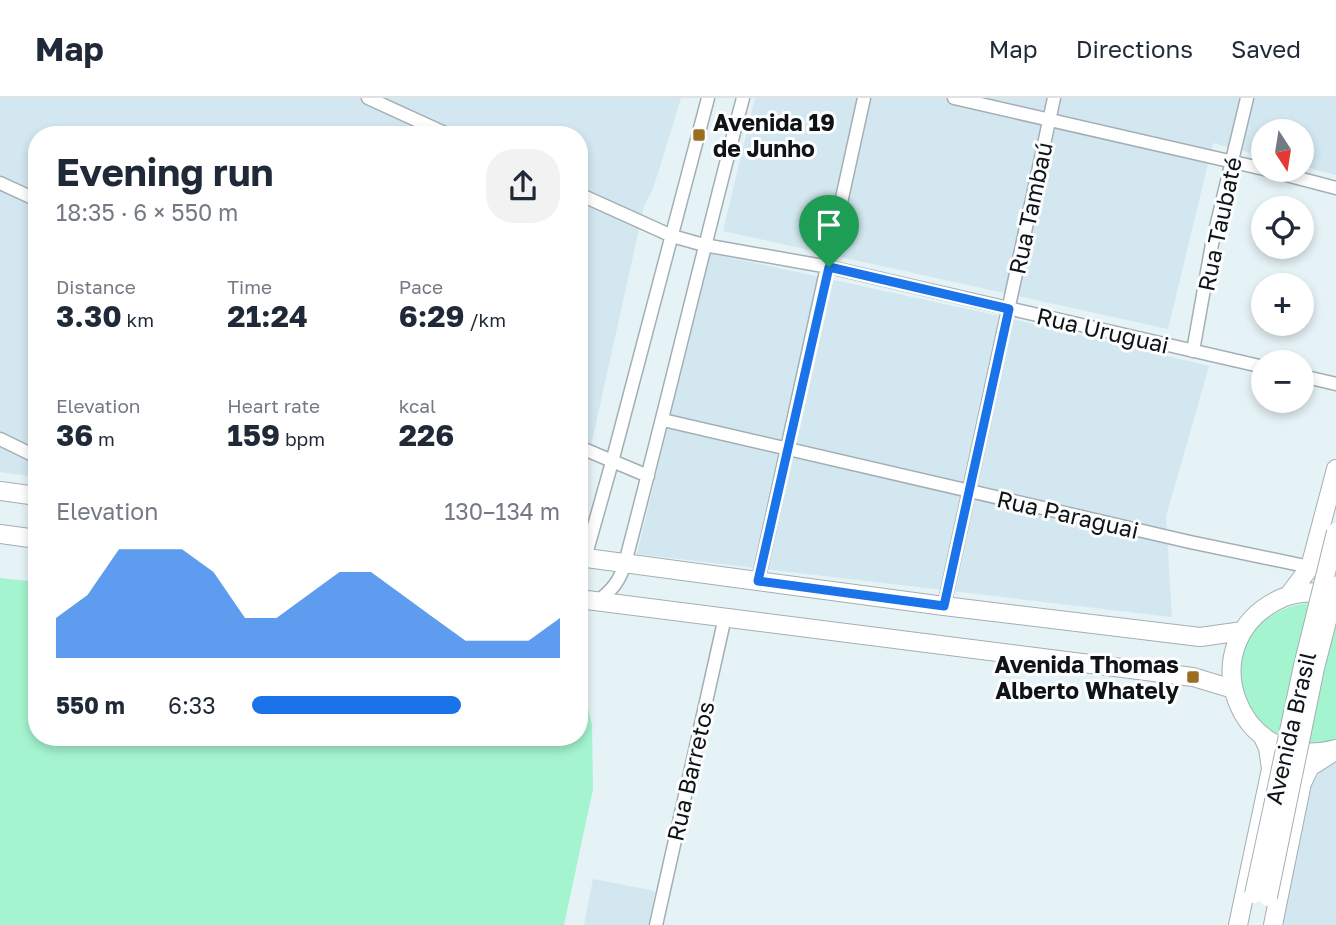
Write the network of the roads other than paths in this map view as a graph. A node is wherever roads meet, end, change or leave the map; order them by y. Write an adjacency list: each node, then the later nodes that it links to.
1 (368, 98): 9 (street)
2 (708, 98): 17 (street)
3 (743, 98): 18 (street)
4 (864, 98): 19 (street)
5 (954, 98): 8 (street)
6 (1054, 98): 8 (street, Rua Tambaú)
7 (1247, 98): 10 (street, Rua Taubaté)
8 (1048, 120): 10 (street); 20 (street, Rua Tambaú)
9 (429, 126)
10 (1233, 161): 11 (street); 21 (street, Rua Taubaté)
11 (1251, 166)
12 (1314, 182): 14 (street)
13 (0, 183): 15 (street)
14 (1336, 188)
15 (28, 196)
16 (588, 198): 17 (street, Rua Uruguai)
17 (672, 236): 18 (street, Rua Uruguai); 30 (street)
18 (704, 245): 19 (street, Rua Uruguai); 25 (street)
19 (829, 267): 20 (street, Rua Uruguai); 27 (street)
20 (1009, 309): 21 (street, Rua Uruguai); 34 (street, Rua Tambaú)
21 (1193, 351): 22 (street, Rua Uruguai)
22 (1251, 364)
23 (1314, 379): 24 (street)
24 (1336, 384)
25 (663, 420): 27 (street, Rua Paraguai); 32 (street)
26 (0, 439): 29 (street)
27 (786, 449): 34 (street, Rua Paraguai); 43 (street)
28 (588, 451): 30 (street)
29 (28, 453)
30 (612, 462): 32 (street); 39 (street)
31 (1336, 469): 42 (main road)
32 (648, 476): 41 (street)
33 (0, 491): 35 (main road)
34 (968, 491): 42 (street, Rua Paraguai); 48 (street, Rua Tambaú)
35 (28, 495)
36 (1336, 531): 54 (main road, Avenida Brasil, bridge)
37 (0, 534): 38 (main road)
38 (28, 538)
39 (588, 538)
40 (588, 558): 41 (main road)
41 (625, 563): 43 (main road); 47 (street)
42 (1310, 568): 45 (main road)
43 (758, 581): 48 (main road)
44 (1336, 586): 54 (main road, Avenida Brasil, bridge)
45 (1289, 595): 46 (main road); 50 (main road)
46 (1336, 596)
47 (588, 600): 49 (main road)
48 (944, 606): 50 (main road)
49 (725, 617): 51 (main road); 55 (street, Rua Barretos)
50 (1243, 631): 51 (main road)
51 (1233, 689): 52 (main road)
52 (1263, 737): 53 (main road); 56 (main road, Avenida Brasil)
53 (1336, 750): 59 (main road, Avenida Brasil)
54 (1261, 895): 57 (main road, Avenida Brasil); 58 (main road, Avenida Brasil)
55 (656, 925)
56 (1238, 925)
57 (1247, 925)
58 (1262, 925)
59 (1273, 925)

